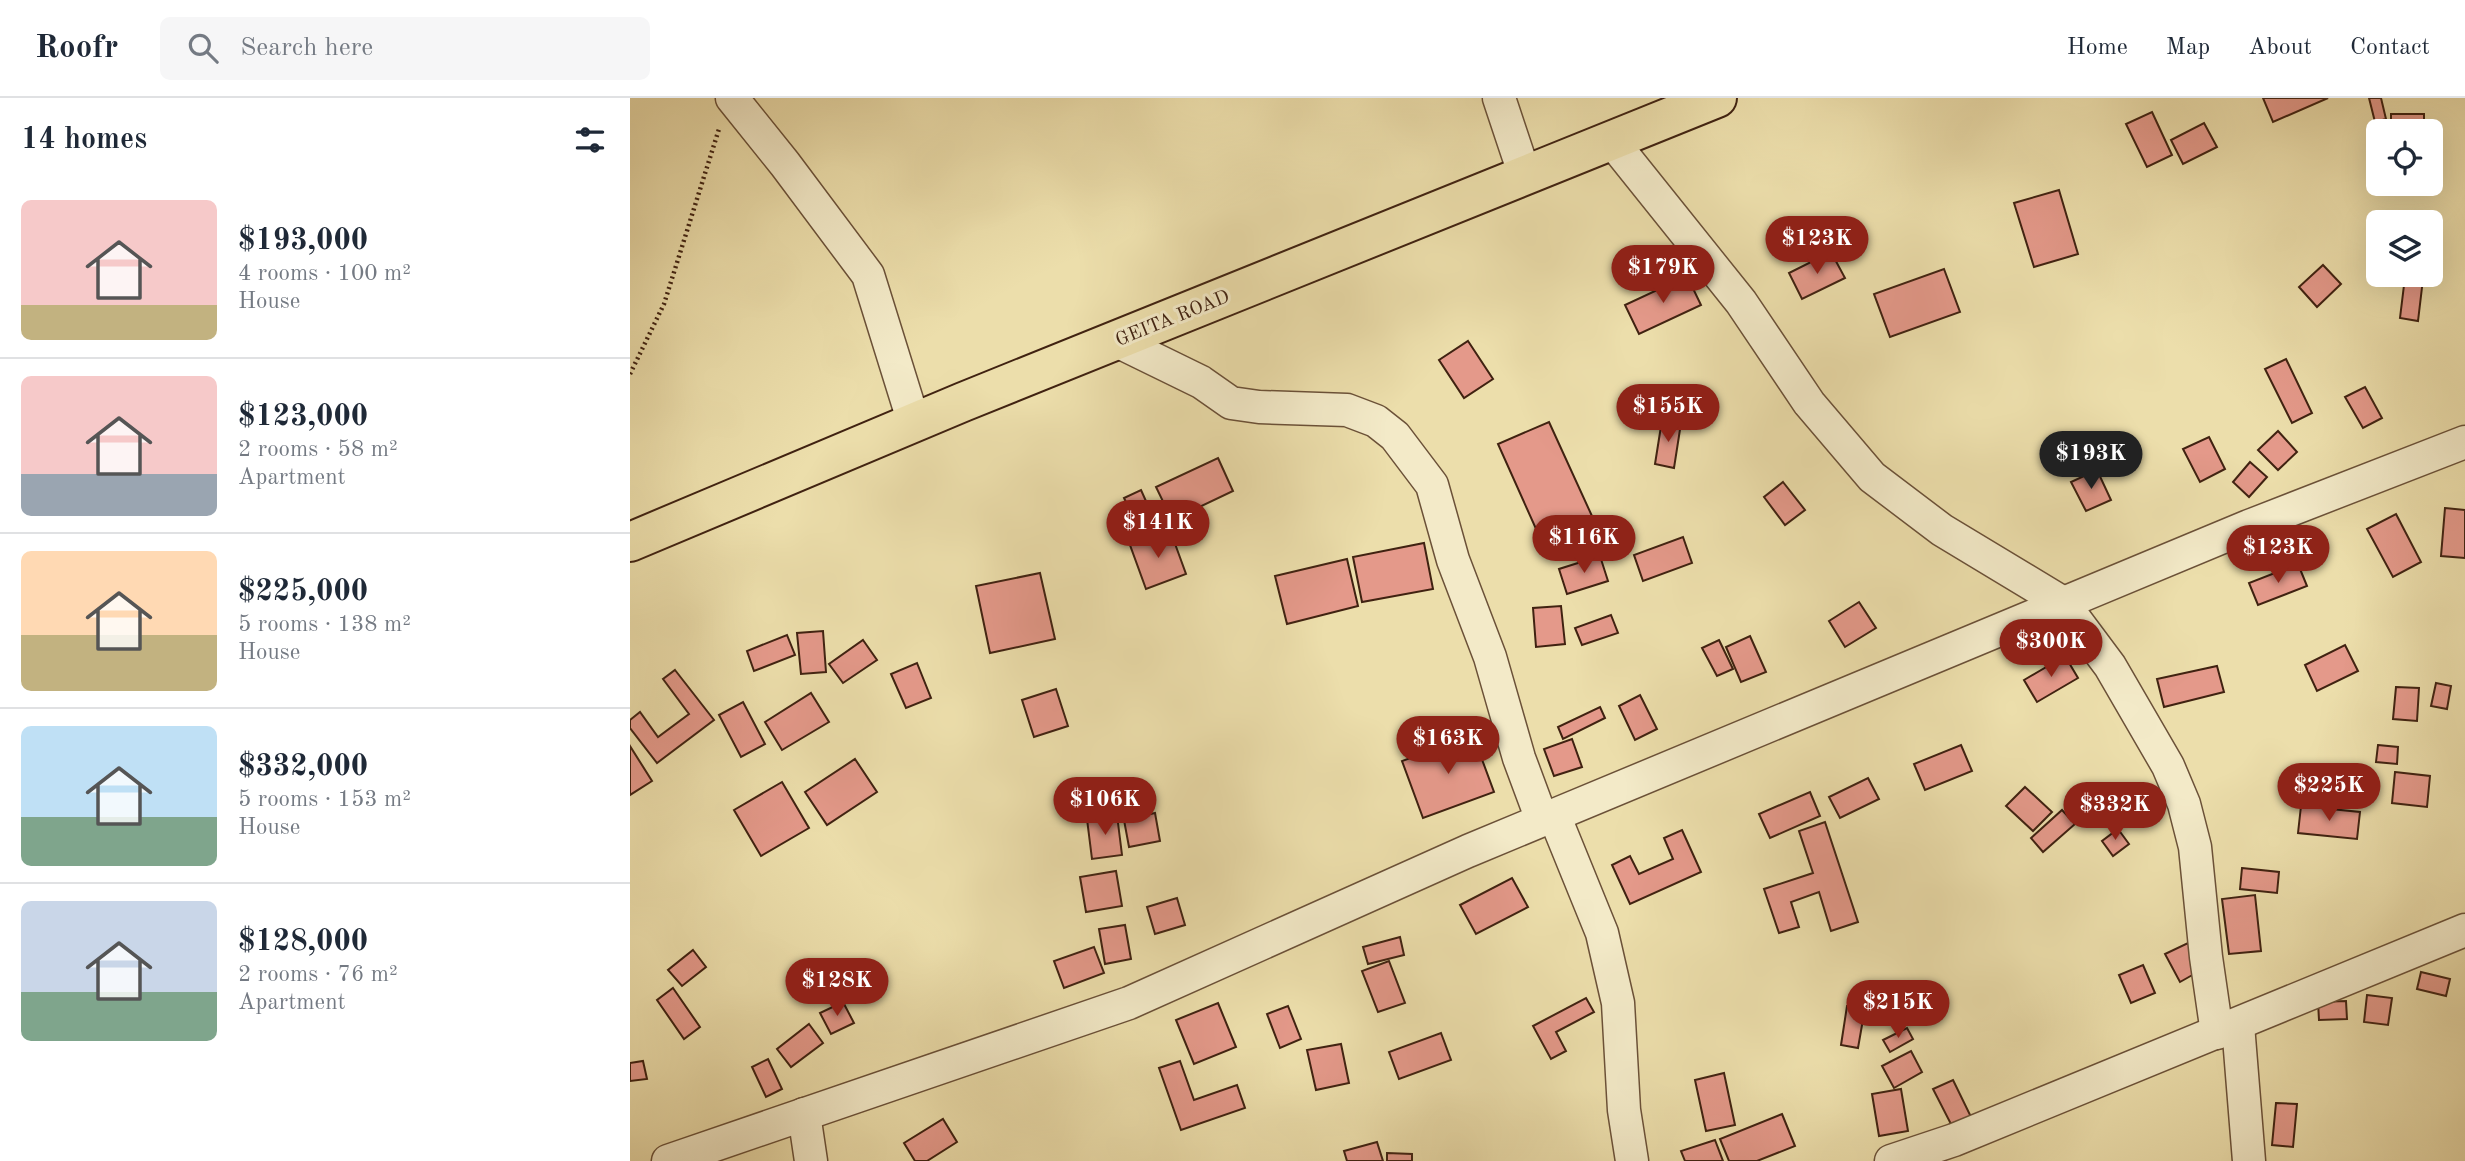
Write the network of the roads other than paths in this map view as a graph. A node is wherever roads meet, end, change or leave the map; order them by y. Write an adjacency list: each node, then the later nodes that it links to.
1 (1499, 98): 5 (street)
2 (1717, 98): 4 (highway, GEITA ROAD)
3 (726, 111): 7 (street)
4 (1612, 141): 5 (highway, GEITA ROAD); 10 (street)
5 (1525, 176): 6 (highway, GEITA ROAD)
6 (1115, 340): 7 (highway, GEITA ROAD); 11 (street)
7 (914, 423): 9 (highway, GEITA ROAD)
8 (2465, 442): 10 (street)
9 (630, 542)
10 (2063, 603): 11 (street); 13 (street)
11 (1548, 817): 14 (street); 17 (street)
12 (2465, 930): 13 (street)
13 (2227, 1029): 18 (street); 19 (street)
14 (804, 1115): 15 (street); 16 (street)
15 (668, 1161)
16 (811, 1161)
17 (1632, 1161)
18 (1891, 1161)
19 (2249, 1161)

